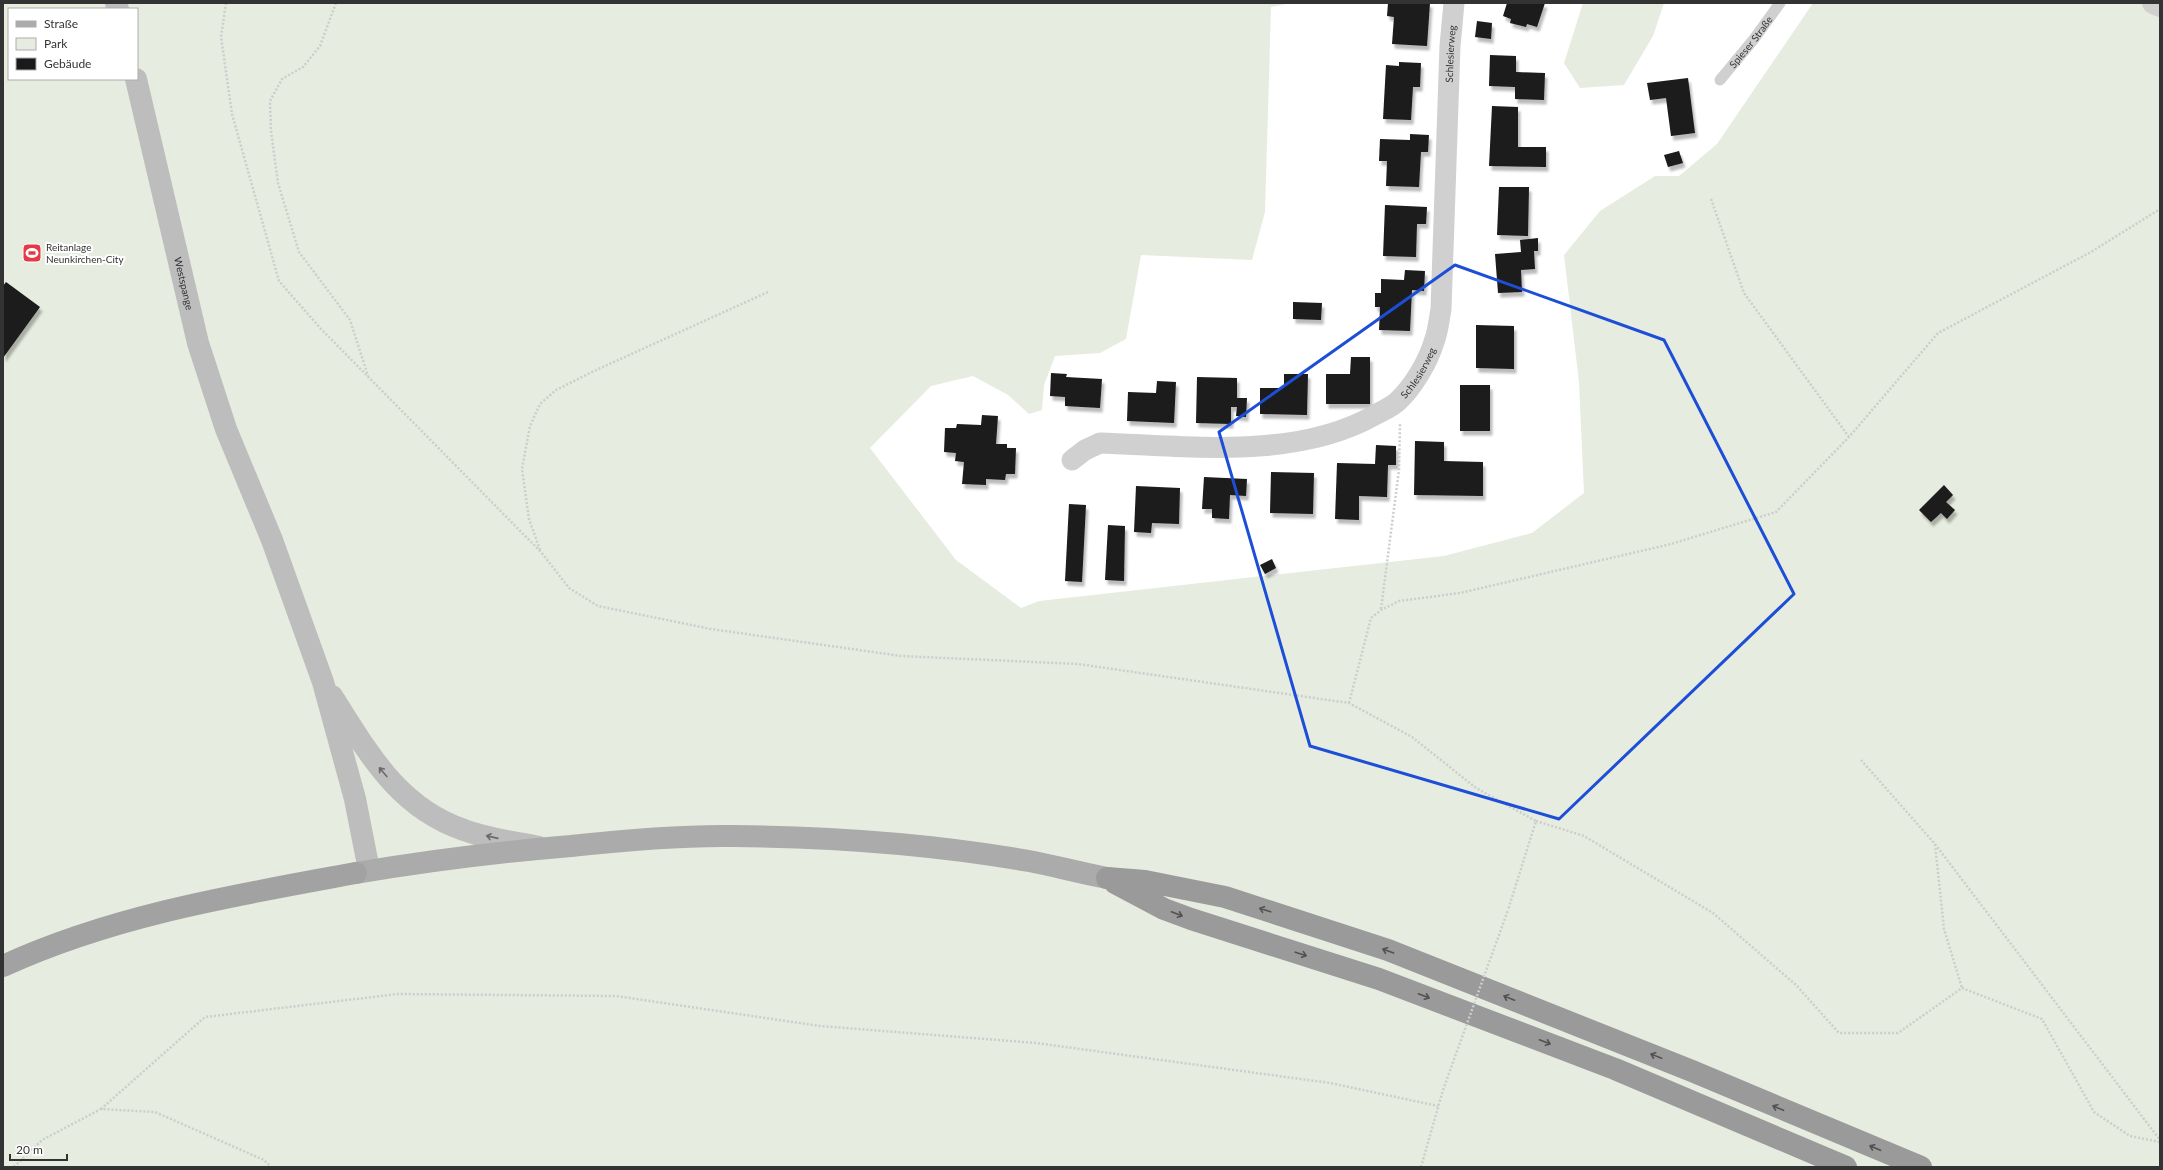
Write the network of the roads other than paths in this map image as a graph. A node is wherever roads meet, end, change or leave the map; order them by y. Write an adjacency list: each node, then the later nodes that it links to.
1 (1454, 3): 7 (street, Schlesierweg)
2 (1780, 3): 6 (lane, Spieser Straße)
3 (2153, 3): 4 (street)
4 (2160, 6)
5 (136, 80): 8 (main road, Westspange)
6 (1720, 80)
7 (1072, 460)
8 (323, 682): 9 (main road, one-way to 8); 10 (main road)
9 (544, 848): 10 (main road); 11 (main road)
10 (363, 872): 12 (highway)
11 (1107, 878): 13 (highway, one-way to 13); 14 (highway, one-way to 11)
12 (3, 966)
13 (1846, 1167)
14 (1921, 1167)

